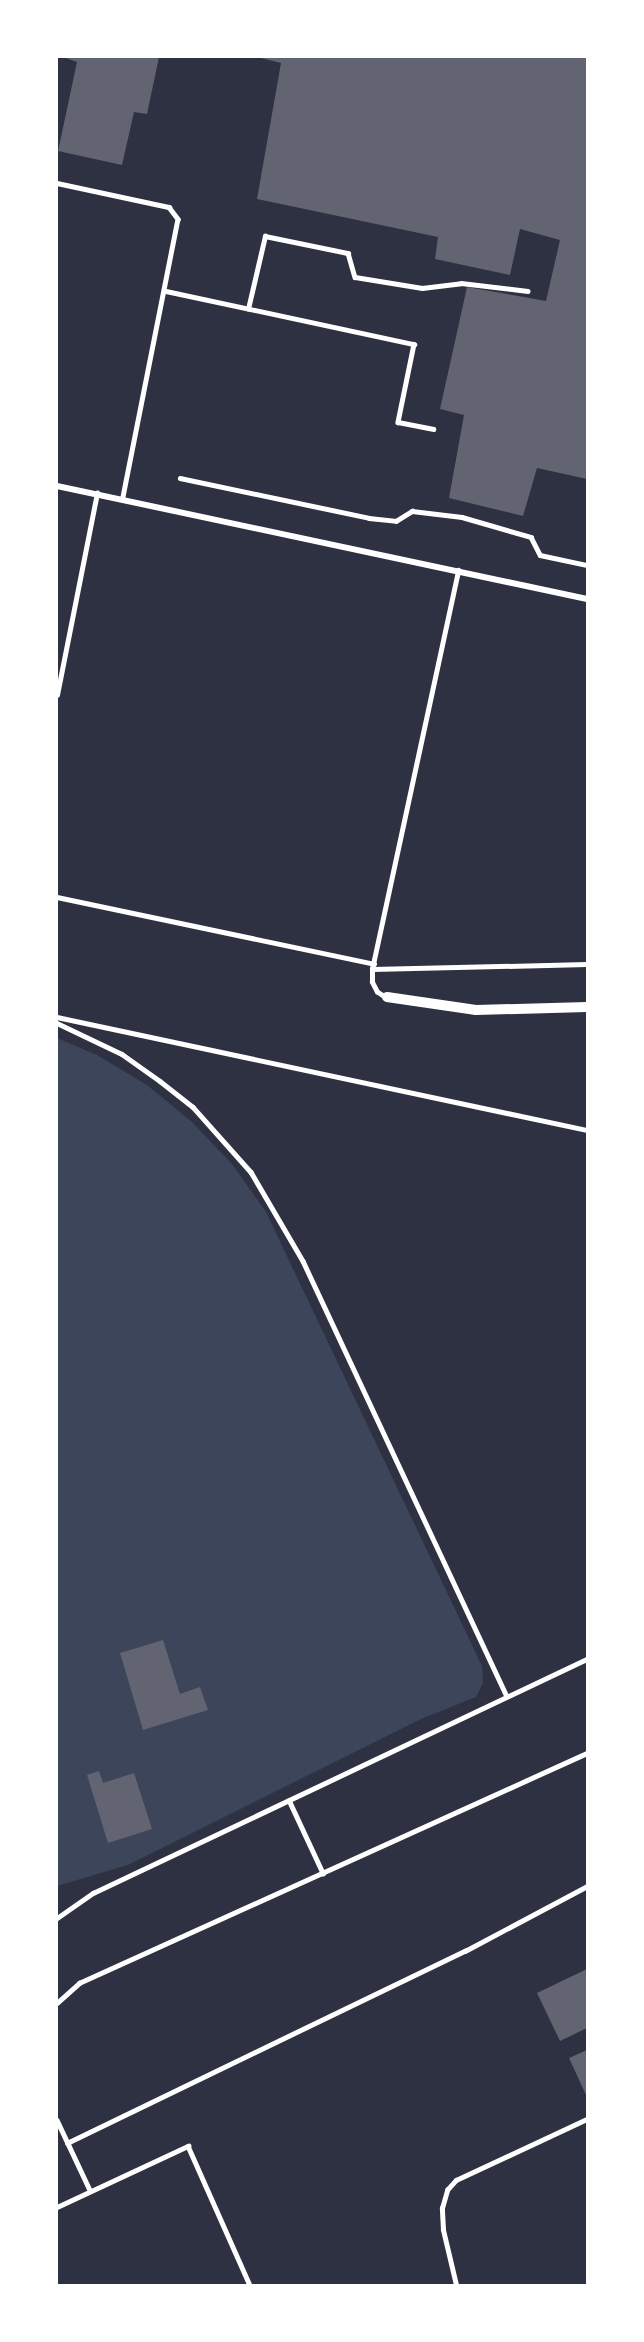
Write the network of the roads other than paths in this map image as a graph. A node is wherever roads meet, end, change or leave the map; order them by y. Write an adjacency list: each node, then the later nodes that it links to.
1 (57, 183): 2 (lane)
2 (166, 291): 4 (lane); 9 (lane)
3 (528, 291): 4 (lane)
4 (248, 309): 5 (lane)
5 (433, 429)
6 (180, 478): 10 (lane)
7 (57, 486): 8 (street)
8 (97, 493): 9 (street); 13 (lane)
9 (123, 498): 11 (street)
10 (587, 565)
11 (458, 570): 12 (street); 16 (lane)
12 (587, 598)
13 (57, 695)
14 (57, 897): 16 (lane)
15 (587, 964): 16 (lane)
16 (373, 966): 17 (lane)
17 (387, 997): 18 (street)
18 (587, 1007)
19 (57, 1017): 21 (lane)
20 (57, 1023): 23 (lane)
21 (587, 1130)
22 (587, 1659): 23 (lane)
23 (507, 1696): 25 (lane)
24 (587, 1753): 26 (lane)
25 (289, 1800): 26 (lane); 28 (lane)
26 (323, 1873): 29 (lane)
27 (587, 1887): 32 (lane)
28 (57, 1918)
29 (57, 2003)
30 (587, 2119): 36 (lane)
31 (57, 2120): 32 (lane)
32 (67, 2143): 33 (lane)
33 (90, 2190): 34 (lane); 35 (lane)
34 (57, 2207)
35 (250, 2285)
36 (456, 2285)

